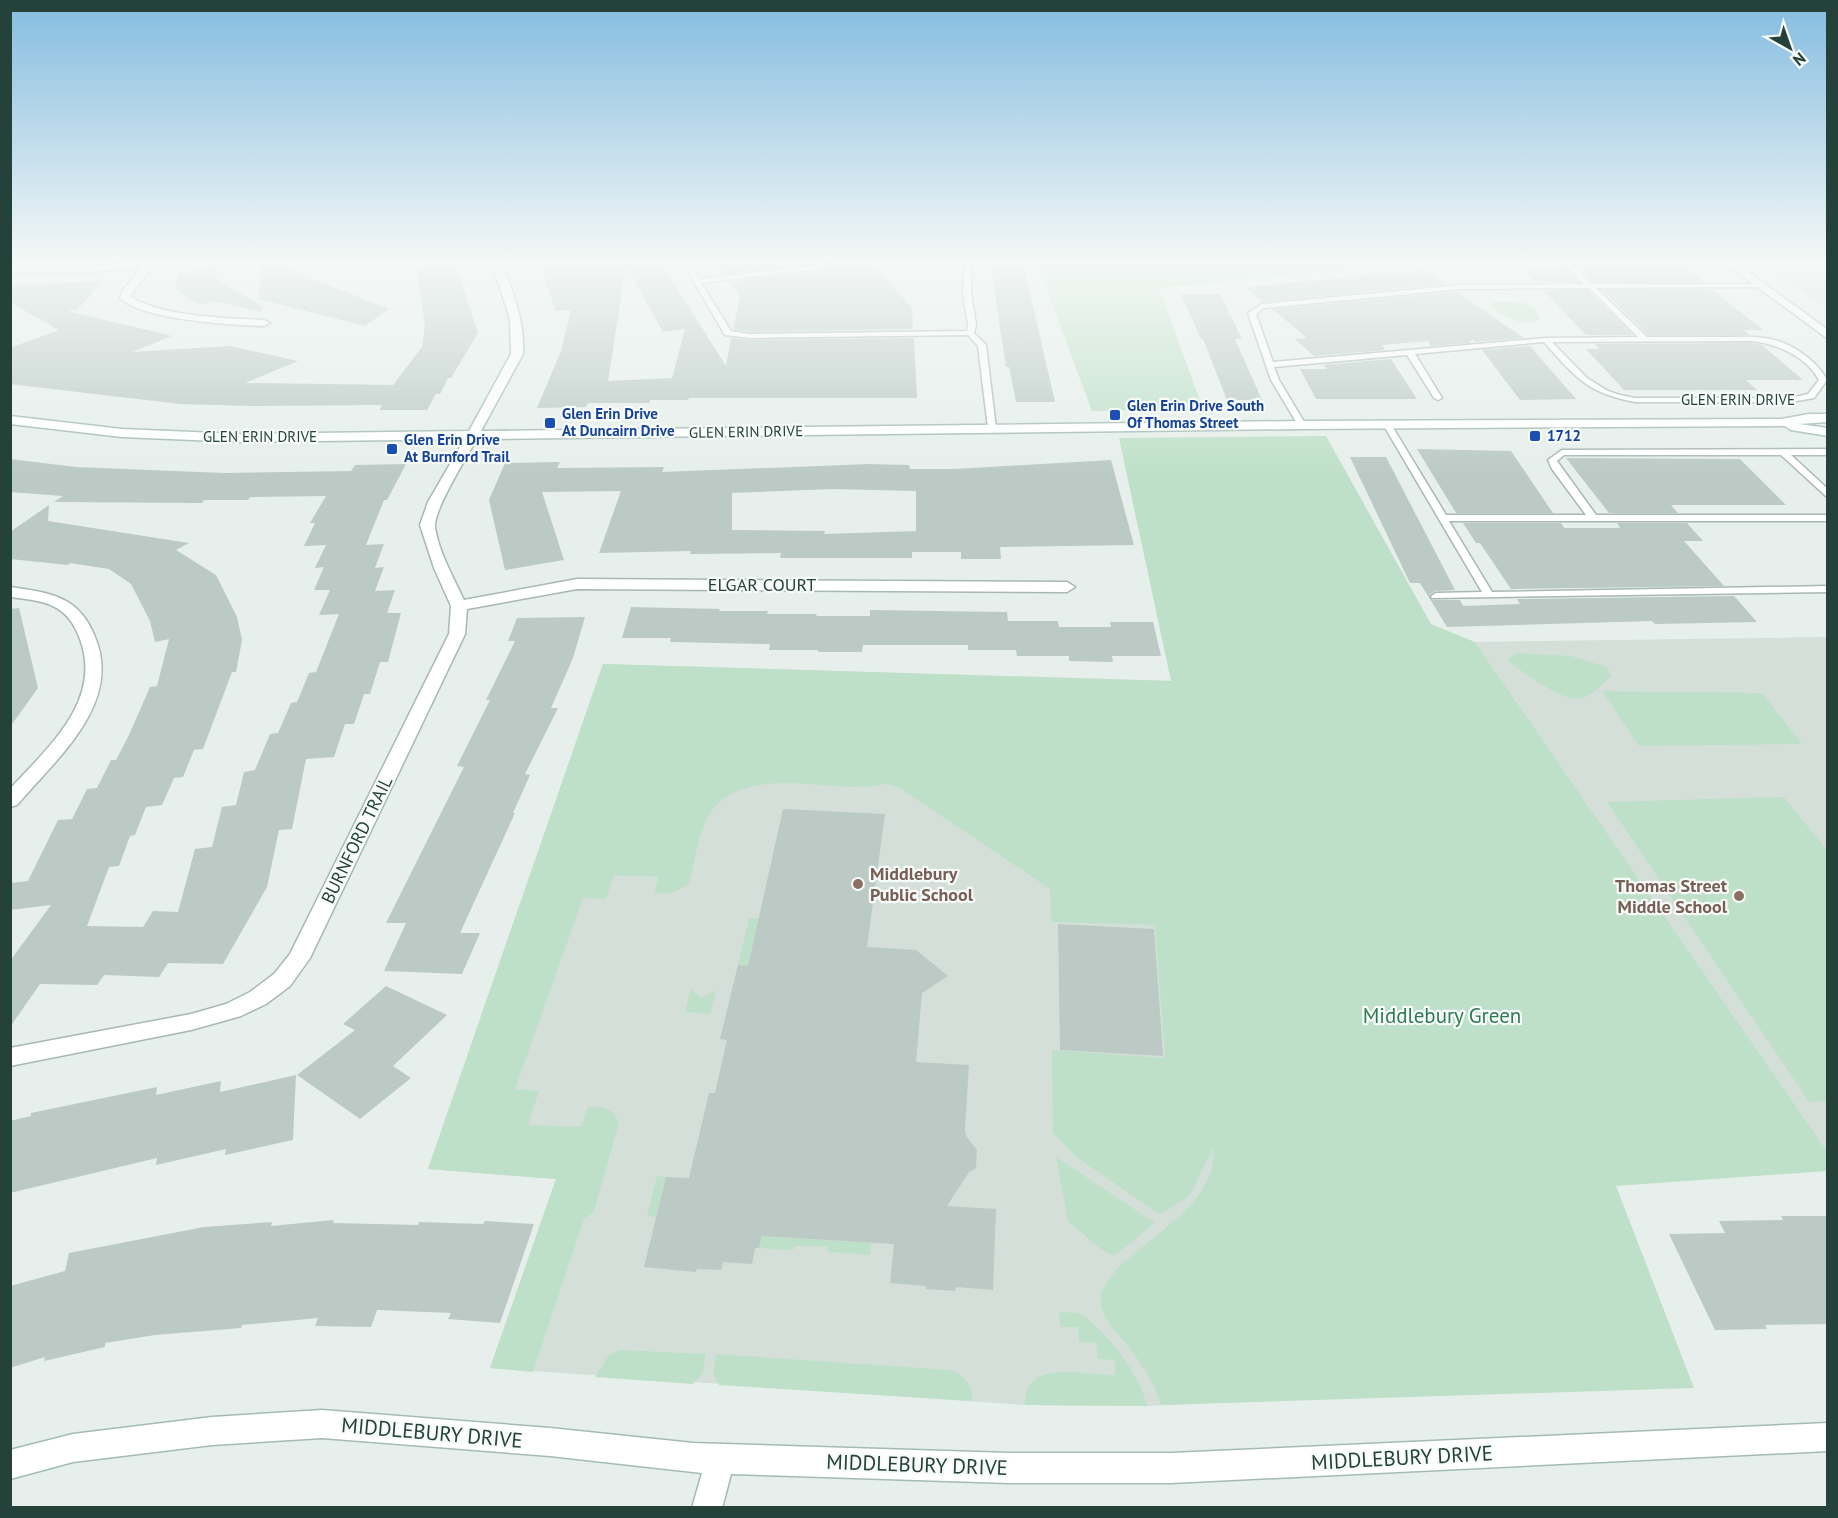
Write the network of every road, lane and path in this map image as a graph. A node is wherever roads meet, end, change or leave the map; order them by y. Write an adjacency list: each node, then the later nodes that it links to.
1 (518, 334): 19 (street)
2 (734, 334): 3 (lane)
3 (908, 334)
4 (971, 334): 17 (lane)
5 (1259, 334): 10 (lane)
6 (1639, 334): 7 (lane)
7 (1644, 339): 8 (lane, GLEN ERIN DRIVE); 8 (lane, GLEN ERIN DRIVE)
8 (1546, 340): 9 (lane, GLEN ERIN DRIVE)
9 (1410, 353): 10 (lane, GLEN ERIN DRIVE); 11 (lane)
10 (1269, 365): 15 (lane)
11 (1438, 398)
12 (1827, 418): 14 (street, GLEN ERIN DRIVE)
13 (10, 420): 19 (street, GLEN ERIN DRIVE)
14 (1781, 423): 16 (street, GLEN ERIN DRIVE); 18 (street, GLEN ERIN DRIVE)
15 (1302, 425): 16 (street, GLEN ERIN DRIVE); 17 (street, GLEN ERIN DRIVE)
16 (1388, 426): 23 (lane)
17 (992, 428): 19 (street, GLEN ERIN DRIVE)
18 (1827, 432)
19 (473, 435): 31 (street)
20 (1783, 452): 21 (lane); 22 (lane); 24 (lane)
21 (1827, 452)
22 (1827, 495)
23 (1444, 518): 24 (lane); 29 (lane)
24 (1593, 518): 25 (lane)
25 (1827, 518)
26 (1067, 587): 31 (street, ELGAR COURT)
27 (1827, 589): 29 (lane)
28 (10, 592): 32 (street)
29 (1489, 595): 30 (lane)
30 (1436, 596)
31 (459, 606): 33 (street, BURNFORD TRAIL)
32 (10, 801)
33 (10, 1057)
34 (1827, 1437): 35 (street, MIDDLEBURY DRIVE)
35 (720, 1459): 36 (street, MIDDLEBURY DRIVE); 37 (street)
36 (10, 1465)
37 (707, 1508)

